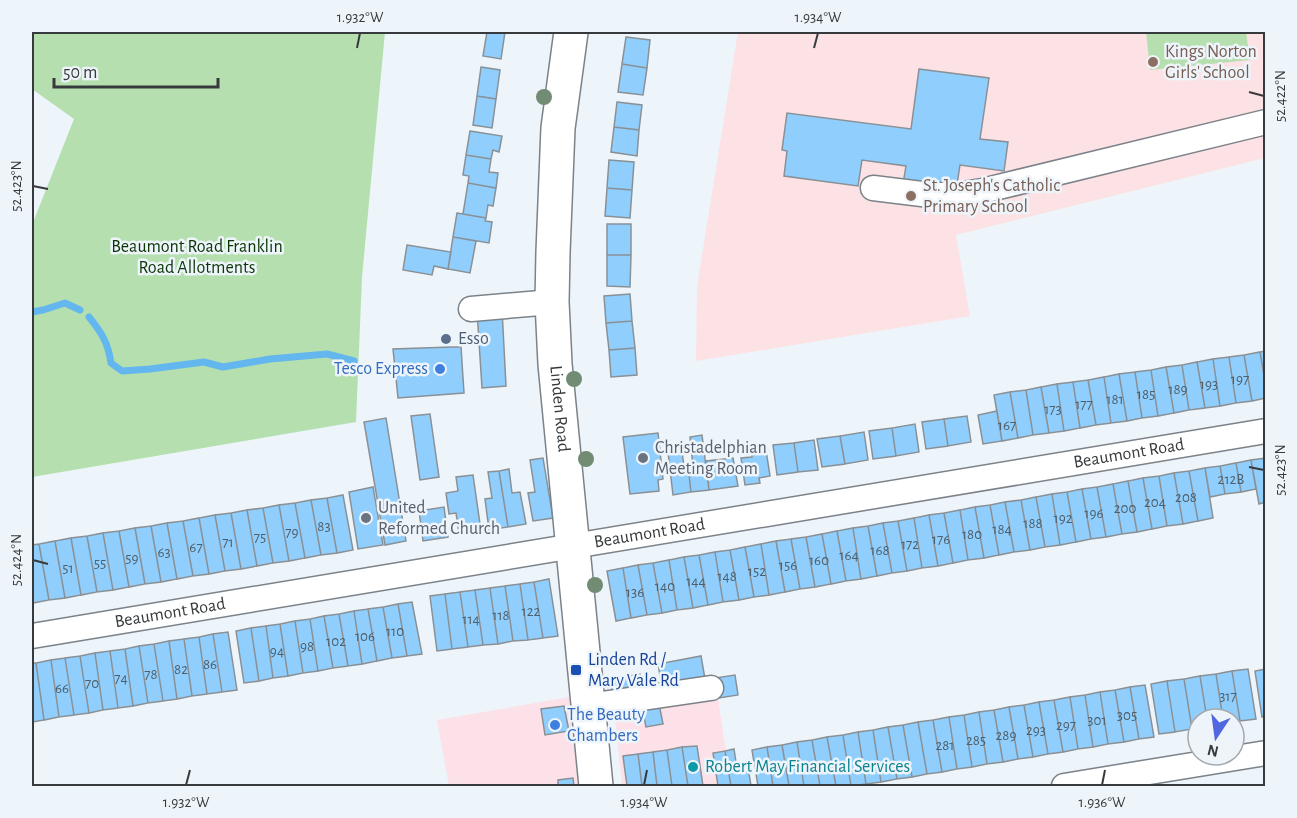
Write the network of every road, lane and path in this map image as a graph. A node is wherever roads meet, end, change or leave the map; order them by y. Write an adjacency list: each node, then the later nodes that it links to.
1 (571, 32): 4 (highway, Linden Road)
2 (1266, 122): 3 (street)
3 (873, 188)
4 (552, 302): 5 (street); 7 (highway, Linden Road)
5 (471, 309)
6 (1266, 431): 7 (street, Beaumont Road)
7 (573, 546): 8 (street, Beaumont Road); 10 (highway, Linden Road)
8 (32, 636)
9 (711, 688): 10 (street)
10 (588, 706): 12 (highway, Linden Road)
11 (1266, 753): 13 (street)
12 (596, 786)
13 (1065, 786)

